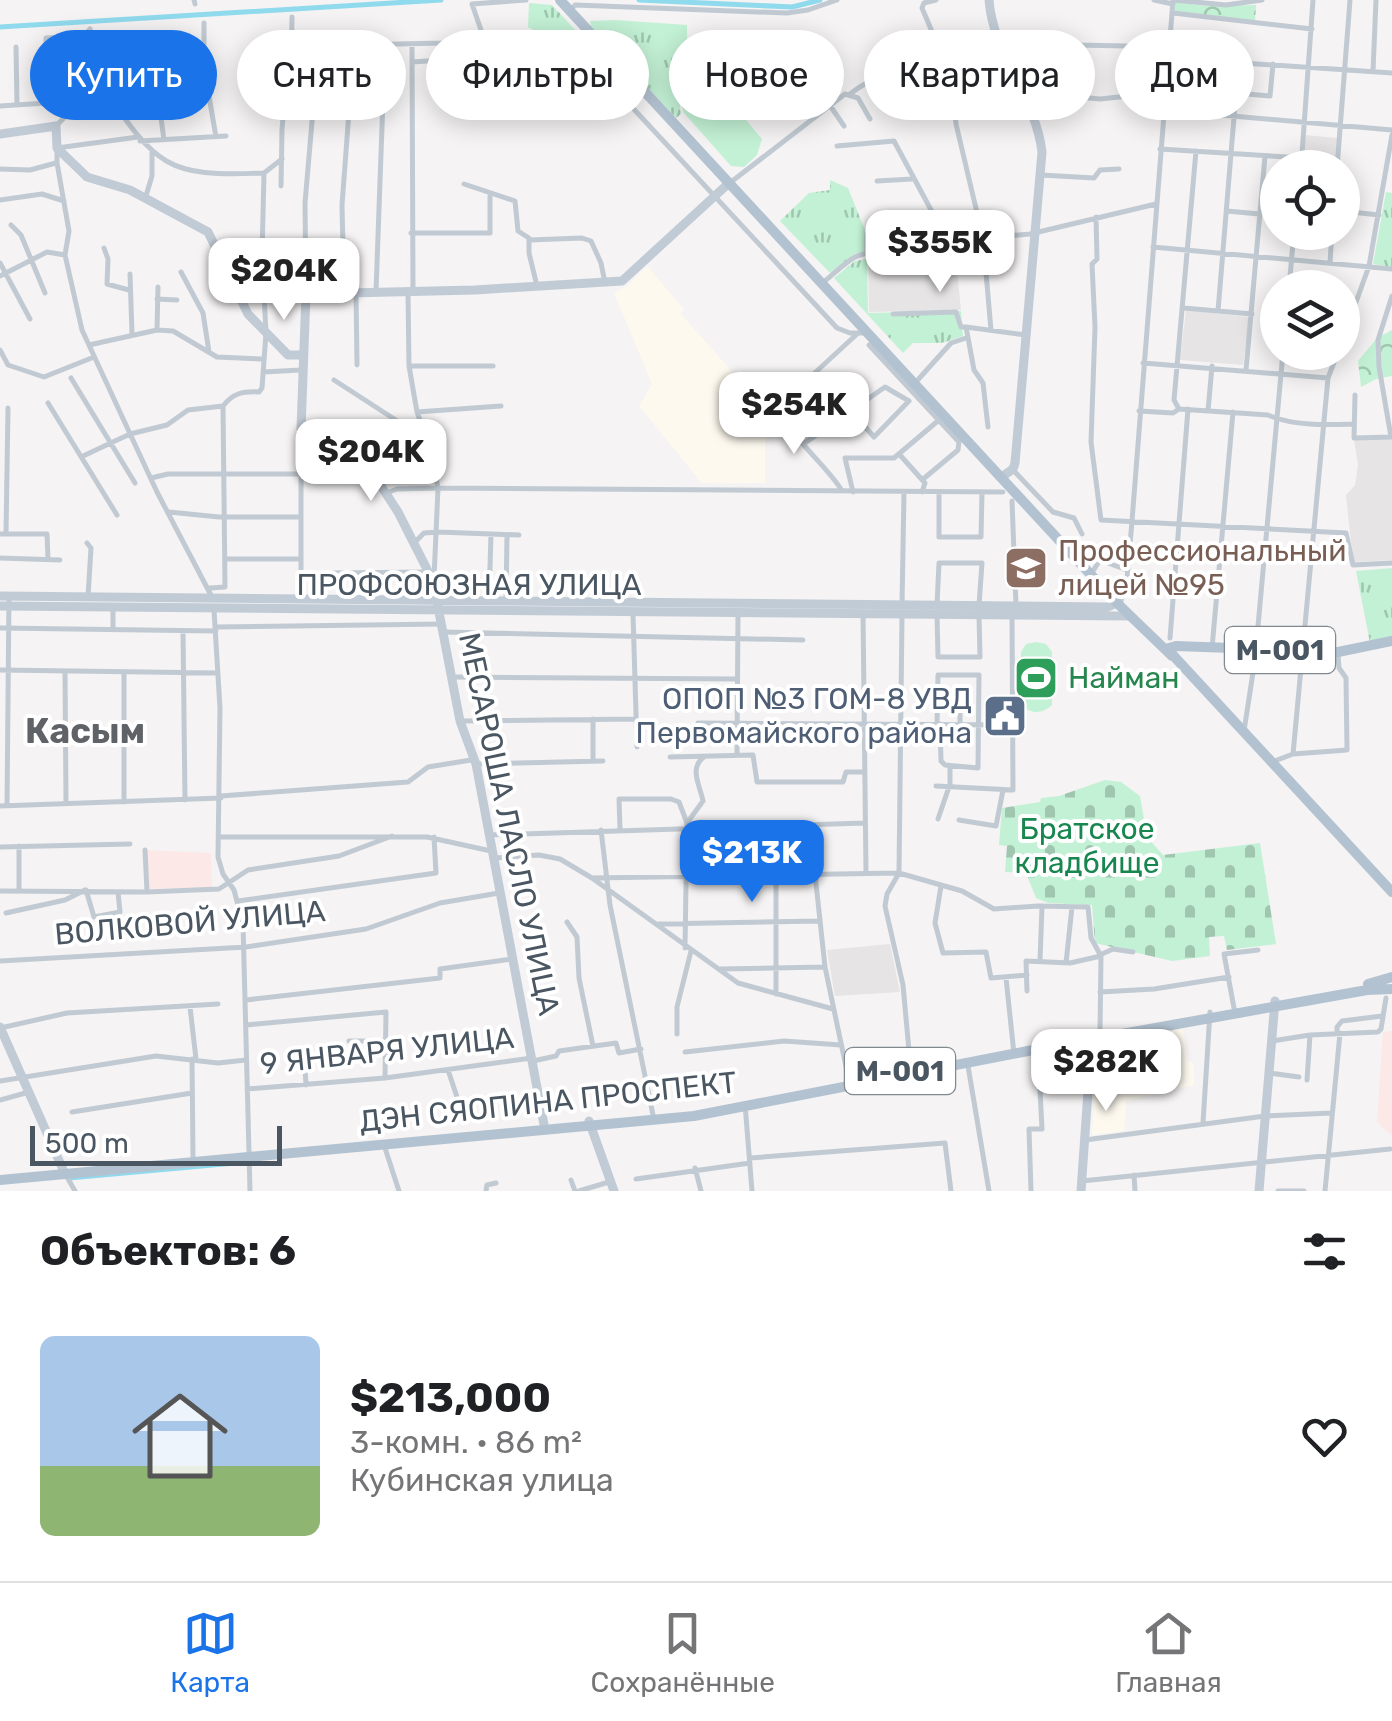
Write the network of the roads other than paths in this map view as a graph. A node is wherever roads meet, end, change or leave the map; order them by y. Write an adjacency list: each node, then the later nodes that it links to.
1 (526, 0): 17 (street)
2 (837, 0): 11 (street)
3 (936, 0): 100 (street)
4 (989, 0): 18 (street)
5 (1154, 0): 10 (street)
6 (1262, 0): 10 (street)
7 (1313, 0): 15 (street)
8 (1350, 0): 29 (street)
9 (1376, 0): 30 (street)
10 (1173, 2): 12 (street)
11 (561, 5): 82 (main road)
12 (1173, 13): 15 (street); 19 (street)
13 (292, 18): 74 (street)
14 (204, 22): 16 (street)
15 (1312, 29): 28 (street)
16 (204, 30)
17 (480, 30)
18 (995, 30)
19 (1171, 30)
20 (406, 44): 21 (street)
21 (412, 44): 22 (street); 25 (street, МЕСАРОША ЛАСЛО УЛИЦА)
22 (426, 44)
23 (16, 47): 36 (street)
24 (426, 61): 25 (street)
25 (412, 62): 99 (street, МЕСАРОША ЛАСЛО УЛИЦА)
26 (1254, 63): 27 (street)
27 (1273, 64): 28 (street); 34 (street)
28 (1308, 66): 29 (street); 55 (street)
29 (1346, 69): 30 (street); 56 (street)
30 (1372, 72): 31 (street)
31 (1392, 73)
32 (864, 84): 33 (street)
33 (850, 94): 35 (street); 39 (street)
34 (1254, 95)
35 (844, 97)
36 (18, 105): 37 (street); 38 (street)
37 (30, 105)
38 (0, 106)
39 (864, 109)
40 (1254, 117): 55 (street)
41 (55, 120): 57 (street)
42 (62, 120): 57 (street)
43 (126, 120): 63 (street)
44 (161, 120): 64 (street)
45 (213, 120): 62 (street)
46 (312, 120): 135 (street)
47 (348, 120): 131 (street)
48 (382, 120): 133 (street)
49 (645, 120): 86 (street)
50 (809, 120): 82 (street)
51 (840, 120): 58 (street)
52 (1034, 120): 79 (street)
53 (1163, 120): 67 (street)
54 (1235, 120): 72 (street)
55 (1303, 120): 56 (street); 68 (street)
56 (1340, 124): 59 (street); 69 (street)
57 (56, 126): 60 (street); 66 (street)
58 (844, 126)
59 (1392, 132): 95 (street)
60 (0, 134)
61 (226, 136): 62 (street)
62 (216, 137): 64 (street)
63 (139, 139): 64 (street); 66 (street); 71 (street)
64 (164, 140)
65 (837, 146): 80 (street)
66 (57, 148): 75 (street)
67 (1160, 150): 70 (street); 91 (street)
68 (1302, 150)
69 (1338, 150)
70 (1196, 151): 72 (street); 107 (street)
71 (152, 153): 78 (street); 87 (street)
72 (1232, 154): 73 (street); 92 (street)
73 (1260, 156)
74 (282, 159): 78 (street); 84 (street)
75 (61, 161): 76 (street); 87 (street); 89 (street)
76 (0, 169)
77 (1119, 169): 79 (street)
78 (264, 173): 150 (street)
79 (1041, 175): 98 (street)
80 (912, 179): 81 (street); 106 (street)
81 (877, 181)
82 (728, 183): 86 (street); 125 (main road)
83 (464, 184): 85 (street)
84 (282, 186)
85 (490, 194): 99 (street); 101 (street)
86 (715, 196): 124 (street); 148 (street)
87 (145, 199): 150 (street)
88 (0, 200): 89 (street)
89 (64, 201): 112 (street)
90 (1260, 202): 94 (street)
91 (1158, 204): 96 (street); 105 (street)
92 (1227, 211): 94 (street); 110 (street)
93 (1360, 213): 95 (street)
94 (1259, 214): 113 (street)
95 (1380, 215): 118 (street)
96 (1096, 217): 98 (street); 223 (street)
97 (10, 225): 114 (street)
98 (1036, 231): 100 (street); 151 (street)
99 (412, 232): 129 (street, МЕСАРОША ЛАСЛО УЛИЦА)
100 (983, 238): 102 (street)
101 (529, 240): 124 (street); 126 (street)
102 (984, 246): 106 (street); 147 (street)
103 (104, 248): 128 (street)
104 (910, 248): 106 (street); 111 (street); 111 (street)
105 (1153, 248): 107 (street); 160 (street)
106 (952, 249)
107 (1188, 250): 110 (street); 139 (street)
108 (1293, 250): 115 (street)
109 (1331, 250): 117 (street)
110 (1223, 253): 113 (street); 140 (street)
111 (867, 254): 125 (street)
112 (65, 256): 114 (street); 154 (street)
113 (1256, 257): 115 (street); 142 (street)
114 (32, 258): 122 (street); 130 (street)
115 (1292, 260): 117 (street); 120 (street)
116 (0, 263): 122 (street)
117 (1330, 263): 118 (street)
118 (1369, 266): 119 (street); 134 (street)
119 (1392, 269)
120 (1291, 270)
121 (181, 272): 156 (street)
122 (3, 274): 144 (street)
123 (130, 274): 128 (street)
124 (605, 284): 126 (street)
125 (822, 284): 143 (main road)
126 (537, 286): 129 (street)
127 (158, 287): 137 (street)
128 (130, 290): 149 (street)
129 (410, 292): 133 (street); 163 (street, МЕСАРОША ЛАСЛО УЛИЦА)
130 (46, 293)
131 (344, 293): 132 (street); 135 (street)
132 (356, 293): 133 (street); 162 (street)
133 (376, 293)
134 (1360, 293)
135 (306, 294): 157 (street)
136 (1392, 296): 197 (street)
137 (157, 299): 138 (street); 146 (street)
138 (177, 300)
139 (1184, 308): 140 (street); 161 (street)
140 (1218, 311): 142 (street)
141 (893, 314): 145 (street)
142 (1252, 314): 167 (street)
143 (853, 316): 148 (street); 152 (main road)
144 (30, 319)
145 (966, 328): 147 (street); 153 (street)
146 (157, 330): 149 (street); 156 (street)
147 (992, 330): 151 (street)
148 (845, 332): 152 (street)
149 (132, 334): 154 (street)
150 (266, 334): 157 (street); 159 (street)
151 (1026, 336): 202 (street)
152 (865, 337): 175 (main road); 199 (street)
153 (966, 338): 175 (street); 194 (street)
154 (89, 345): 158 (street)
155 (0, 350): 158 (street)
156 (209, 352): 159 (street)
157 (301, 356): 166 (street)
158 (94, 357): 196 (street)
159 (264, 359): 170 (street)
160 (1143, 363): 161 (street); 185 (street)
161 (1178, 364): 165 (street); 182 (street)
162 (357, 365)
163 (408, 366): 164 (street); 186 (street, МЕСАРОША ЛАСЛО УЛИЦА)
164 (493, 366)
165 (1212, 366): 167 (street); 184 (street)
166 (301, 370): 170 (street); 195 (street)
167 (1246, 370): 171 (street)
168 (1281, 370): 171 (street)
169 (1331, 370): 173 (street)
170 (263, 372): 179 (street)
171 (1281, 374): 173 (street); 189 (street)
172 (70, 378): 198 (street)
173 (1328, 378): 193 (street)
174 (334, 380): 191 (street)
175 (917, 388): 177 (street); 190 (street); 208 (main road)
176 (1355, 395): 192 (street)
177 (909, 401): 187 (street); 187 (street)
178 (48, 403): 201 (street)
179 (223, 406): 196 (street); 203 (street)
180 (501, 406): 186 (street)
181 (8, 408): 209 (street)
182 (1179, 408): 183 (street); 185 (street)
183 (1188, 409): 184 (street); 224 (street)
184 (1208, 410): 188 (street)
185 (1140, 411): 223 (street)
186 (416, 412): 191 (street, МЕСАРОША ЛАСЛО УЛИЦА)
187 (852, 412): 199 (street)
188 (1232, 412): 189 (street); 225 (street)
189 (1278, 419): 193 (street); 226 (street)
190 (939, 420): 200 (street); 206 (street)
191 (420, 422): 210 (street, МЕСАРОША ЛАСЛО УЛИЦА)
192 (1353, 424): 193 (street); 197 (street)
193 (1324, 425): 227 (street)
194 (988, 427)
195 (302, 429): 204 (street); 217 (street)
196 (130, 434): 198 (street); 205 (street)
197 (1392, 436)
198 (112, 442): 201 (street); 207 (street)
199 (805, 444): 211 (street)
200 (900, 455): 206 (street); 212 (street)
201 (82, 456): 220 (street)
202 (1013, 469): 208 (street); 231 (street)
203 (225, 474): 204 (street); 205 (street); 221 (street)
204 (301, 474): 222 (street)
205 (151, 478): 219 (street)
206 (922, 480): 214 (street)
207 (135, 483)
208 (1004, 483): 216 (street); 243 (main road); 252 (main road)
209 (3, 484): 229 (street)
210 (438, 488): 211 (street); 217 (street); 228 (street, МЕСАРОША ЛАСЛО УЛИЦА)
211 (842, 492): 212 (street)
212 (853, 492): 213 (street)
213 (904, 492): 214 (street); 256 (street)
214 (922, 492): 215 (street)
215 (939, 492): 216 (street); 216 (street)
216 (982, 492)
217 (386, 493): 235 (street)
218 (1012, 501): 259 (street)
219 (168, 512): 221 (street); 247 (street)
220 (118, 514)
221 (225, 517): 222 (street); 237 (street)
222 (300, 517): 238 (street)
223 (1132, 521): 224 (street); 242 (street)
224 (1179, 524): 225 (street); 274 (street)
225 (1223, 526): 226 (street); 275 (street)
226 (1268, 528): 227 (street); 276 (street)
227 (1315, 530): 241 (street); 278 (street)
228 (438, 532): 230 (street); 235 (street); 245 (street, МЕСАРОША ЛАСЛО УЛИЦА)
229 (3, 534): 239 (street)
230 (492, 534): 232 (street); 249 (street)
231 (1082, 534)
232 (508, 535): 233 (street); 250 (street)
233 (519, 535)
234 (87, 543): 246 (street)
235 (413, 544): 245 (street)
236 (0, 558): 239 (street)
237 (225, 559): 238 (street); 247 (street)
238 (301, 559): 248 (street)
239 (48, 560): 240 (street)
240 (60, 560)
241 (1392, 563)
242 (1127, 570): 243 (street); 252 (street)
243 (1093, 571): 252 (main road)
244 (328, 572): 245 (street)
245 (433, 575): 253 (street, МЕСАРОША ЛАСЛО УЛИЦА)
246 (88, 597): 247 (street, ПРОФСОЮЗНАЯ УЛИЦА); 251 (street, ПРОФСОЮЗНАЯ УЛИЦА)
247 (212, 598): 248 (street, ПРОФСОЮЗНАЯ УЛИЦА); 253 (street, ПРОФСОЮЗНАЯ УЛИЦА); 255 (street, ПРОФСОЮЗНАЯ УЛИЦА); 267 (street)
248 (301, 599): 253 (street, ПРОФСОЮЗНАЯ УЛИЦА)
249 (489, 600): 250 (street, ПРОФСОЮЗНАЯ УЛИЦА); 253 (street, ПРОФСОЮЗНАЯ УЛИЦА)
250 (506, 600): 254 (street, ПРОФСОЮЗНАЯ УЛИЦА)
251 (5, 601): 255 (street, ПРОФСОЮЗНАЯ УЛИЦА); 264 (street)
252 (1119, 602): 259 (street, ПРОФСОЮЗНАЯ УЛИЦА); 262 (main road); 274 (main road)
253 (438, 605): 254 (street, ПРОФСОЮЗНАЯ УЛИЦА); 266 (street, МЕСАРОША ЛАСЛО УЛИЦА)
254 (633, 606): 256 (street, ПРОФСОЮЗНАЯ УЛИЦА); 260 (street, ПРОФСОЮЗНАЯ УЛИЦА); 270 (street)
255 (113, 607): 265 (street)
256 (902, 609): 257 (street, ПРОФСОЮЗНАЯ УЛИЦА); 261 (street, ПРОФСОЮЗНАЯ УЛИЦА); 298 (street)
257 (937, 609): 258 (street, ПРОФСОЮЗНАЯ УЛИЦА); 258 (street); 258 (street)
258 (979, 610): 259 (street, ПРОФСОЮЗНАЯ УЛИЦА)
259 (1014, 610): 262 (street, ПРОФСОЮЗНАЯ УЛИЦА); 302 (street)
260 (738, 612): 261 (street, ПРОФСОЮЗНАЯ УЛИЦА); 271 (street)
261 (863, 613): 297 (street)
262 (1130, 616): 274 (main road)
263 (0, 628): 264 (street)
264 (9, 628): 265 (street); 281 (street)
265 (113, 628): 268 (street)
266 (443, 628): 267 (street, ПРОФСОЮЗНАЯ УЛИЦА); 269 (street, ПРОФСОЮЗНАЯ УЛИЦА); 287 (street, МЕСАРОША ЛАСЛО УЛИЦА)
267 (216, 629): 268 (street); 285 (street)
268 (183, 630): 284 (street)
269 (464, 632): 270 (street, ПРОФСОЮЗНАЯ УЛИЦА); 286 (street, ПРОФСОЮЗНАЯ УЛИЦА)
270 (635, 638): 271 (street, ПРОФСОЮЗНАЯ УЛИЦА); 288 (street)
271 (738, 638): 272 (street, ПРОФСОЮЗНАЯ УЛИЦА); 289 (street)
272 (803, 640)
273 (1392, 643): 278 (main road, М-001); 279 (main road, М-001)
274 (1168, 648): 275 (main road, М-001); 277 (main road, М-001); 280 (main road, М-001)
275 (1212, 650): 276 (main road, М-001); 277 (main road, М-001)
276 (1256, 651): 278 (main road, М-001); 303 (street)
277 (1199, 652): 280 (main road)
278 (1304, 653): 279 (main road, М-001); 307 (street)
279 (1338, 656): 307 (street)
280 (1183, 668): 303 (main road, М-001)
281 (4, 670): 282 (street); 291 (street)
282 (66, 671): 283 (street); 322 (street)
283 (124, 672): 284 (street); 321 (street)
284 (183, 672): 285 (street); 320 (street)
285 (218, 673): 319 (street)
286 (466, 677): 287 (street); 288 (street)
287 (452, 678): 294 (street, МЕСАРОША ЛАСЛО УЛИЦА)
288 (636, 678): 289 (street); 293 (street)
289 (737, 679): 296 (street)
290 (949, 695): 300 (street)
291 (3, 708): 305 (street)
292 (593, 719): 293 (street); 294 (street); 310 (street)
293 (636, 719): 304 (street)
294 (460, 721): 313 (street, МЕСАРОША ЛАСЛО УЛИЦА)
295 (698, 724): 296 (street)
296 (738, 724): 297 (street); 306 (street)
297 (864, 724): 298 (street); 315 (street)
298 (901, 724): 299 (street); 341 (street)
299 (939, 724): 300 (street); 301 (street); 314 (street)
300 (960, 724): 301 (street)
301 (978, 724): 302 (street); 314 (street)
302 (1013, 725): 318 (street)
303 (1243, 734): 312 (main road, М-001)
304 (637, 748)
305 (4, 750): 323 (street)
306 (737, 754): 309 (street); 315 (street)
307 (1292, 754): 312 (street)
308 (670, 757): 309 (street)
309 (704, 757): 327 (street)
310 (592, 761): 311 (street); 313 (street)
311 (604, 761)
312 (1272, 763): 355 (main road, М-001)
313 (476, 764): 319 (street); 331 (street, МЕСАРОША ЛАСЛО УЛИЦА)
314 (950, 767): 317 (street)
315 (864, 772): 326 (street)
316 (936, 786): 317 (street)
317 (948, 788): 318 (street); 324 (street)
318 (1003, 790): 325 (street)
319 (221, 797): 320 (street); 333 (street)
320 (185, 800): 321 (street)
321 (124, 802): 322 (street)
322 (66, 804): 323 (street)
323 (4, 806)
324 (938, 819)
325 (959, 820)
326 (865, 823): 328 (street); 340 (street)
327 (686, 825): 328 (street); 329 (street); 329 (street); 344 (street)
328 (776, 826): 342 (street)
329 (620, 829): 330 (street)
330 (601, 830): 331 (street); 346 (street)
331 (489, 835): 339 (street, МЕСАРОША ЛАСЛО УЛИЦА)
332 (392, 836): 333 (street); 334 (street); 347 (street)
333 (220, 837): 347 (street)
334 (434, 837): 339 (street); 357 (street)
335 (130, 844): 336 (street)
336 (20, 846): 337 (street); 349 (street)
337 (0, 847)
338 (145, 850): 354 (street)
339 (492, 855): 345 (street); 356 (street, МЕСАРОША ЛАСЛО УЛИЦА)
340 (866, 873): 341 (street); 343 (street)
341 (900, 873): 348 (street); 414 (street)
342 (776, 874): 343 (street); 344 (street); 363 (street)
343 (815, 874): 361 (street)
344 (686, 876): 346 (street); 365 (street)
345 (592, 878): 346 (street); 352 (street)
346 (606, 878): 352 (street)
347 (229, 882): 354 (street); 357 (street)
348 (941, 886): 358 (street); 379 (street)
349 (19, 890): 350 (street); 351 (street)
350 (85, 890): 353 (street); 353 (street); 360 (street)
351 (0, 891)
352 (609, 891): 364 (street); 404 (street)
353 (118, 892): 354 (street)
354 (146, 892)
355 (1392, 892)
356 (499, 893): 366 (street, ВОЛКОВОЙ УЛИЦА); 371 (street, МЕСАРОША ЛАСЛО УЛИЦА)
357 (238, 902): 366 (street)
358 (1042, 906): 359 (street); 373 (street)
359 (1072, 907): 370 (street); 374 (street)
360 (6, 913)
361 (820, 921): 363 (street); 376 (street)
362 (567, 922): 403 (street)
363 (776, 922): 365 (street); 375 (street)
364 (656, 924): 365 (street); 367 (street)
365 (685, 924): 367 (street)
366 (246, 946): 372 (street, ВОЛКОВОЙ УЛИЦА); 385 (street)
367 (688, 950): 377 (street); 396 (street)
368 (1258, 950): 380 (street)
369 (1133, 952): 370 (street)
370 (1102, 955): 374 (street); 383 (street)
371 (512, 960): 385 (street); 411 (street, МЕСАРОША ЛАСЛО УЛИЦА)
372 (0, 961)
373 (1040, 961): 374 (street); 378 (street)
374 (1066, 963)
375 (776, 967): 376 (street); 377 (street); 384 (street)
376 (825, 967): 390 (street)
377 (717, 969): 384 (street)
378 (1027, 976): 379 (street); 382 (street)
379 (1006, 978): 408 (street)
380 (1229, 978): 383 (street); 389 (street)
381 (1391, 986): 387 (main road, ДЭН СЯОПИНА ПРОСПЕКТ / M-001); 387 (main road, ДЭН СЯОПИНА ПРОСПЕКТ / M-001); 392 (street)
382 (1028, 992)
383 (1100, 992): 398 (street)
384 (776, 994): 390 (street)
385 (246, 1000): 393 (street)
386 (218, 1004): 388 (street)
387 (1275, 1004): 389 (main road, ДЭН СЯОПИНА ПРОСПЕКТ / M-001); 391 (main road, ДЭН СЯОПИНА ПРОСПЕКТ / M-001); 401 (street)
388 (190, 1008): 394 (street); 409 (street)
389 (1234, 1008): 391 (main road, ДЭН СЯОПИНА ПРОСПЕКТ / M-001)
390 (833, 1009): 402 (street)
391 (1210, 1015): 398 (main road, ДЭН СЯОПИНА ПРОСПЕКТ / M-001); 433 (street)
392 (1382, 1016): 395 (street); 395 (street)
393 (246, 1024): 400 (street); 410 (street)
394 (0, 1027): 416 (street)
395 (1339, 1033): 397 (street); 430 (street)
396 (677, 1034)
397 (1310, 1034): 401 (street); 419 (street)
398 (1095, 1036): 405 (main road, ДЭН СЯОПИНА ПРОСПЕКТ / M-001); 408 (main road, ДЭН СЯОПИНА ПРОСПЕКТ / M-001); 436 (street)
399 (350, 1041): 400 (street)
400 (385, 1041): 418 (street)
401 (1272, 1041): 415 (street)
402 (841, 1044): 407 (street); 421 (street)
403 (593, 1046): 404 (street); 411 (street, 9 ЯНВАРЯ УЛИЦА)
404 (641, 1049): 431 (street)
405 (1038, 1049): 408 (main road, ДЭН СЯОПИНА ПРОСПЕКТ / M-001); 463 (street)
406 (304, 1051): 422 (street)
407 (684, 1052)
408 (1014, 1052): 412 (main road, ДЭН СЯОПИНА ПРОСПЕКТ / M-001); 414 (main road, ДЭН СЯОПИНА ПРОСПЕКТ / M-001)
409 (194, 1060): 410 (street); 416 (street); 425 (street)
410 (246, 1060): 423 (street)
411 (532, 1060): 413 (street, 9 ЯНВАРЯ УЛИЦА); 435 (street, МЕСАРОША ЛАСЛО УЛИЦА)
412 (968, 1062): 414 (main road, ДЭН СЯОПИНА ПРОСПЕКТ / M-001); 462 (street)
413 (448, 1070): 418 (street, 9 ЯНВАРЯ УЛИЦА); 426 (street)
414 (911, 1073): 421 (main road, ДЭН СЯОПИНА ПРОСПЕКТ / M-001); 428 (main road, ДЭН СЯОПИНА ПРОСПЕКТ / M-001)
415 (1269, 1073): 417 (street); 432 (street)
416 (22, 1076): 420 (street); 424 (street)
417 (1299, 1076)
418 (385, 1078): 422 (street, 9 ЯНВАРЯ УЛИЦА)
419 (1307, 1080)
420 (0, 1081)
421 (850, 1081): 428 (main road, ДЭН СЯОПИНА ПРОСПЕКТ / M-001)
422 (306, 1085): 423 (street, 9 ЯНВАРЯ УЛИЦА)
423 (246, 1089): 440 (street)
424 (29, 1092): 427 (street); 446 (street)
425 (192, 1093): 429 (street); 441 (street)
426 (457, 1096)
427 (0, 1100)
428 (745, 1104): 431 (main road, ДЭН СЯОПИНА ПРОСПЕКТ / M-001); 434 (main road, ДЭН СЯОПИНА ПРОСПЕКТ / M-001); 442 (street)
429 (72, 1112)
430 (1332, 1113): 432 (street); 439 (street)
431 (653, 1115): 434 (main road, ДЭН СЯОПИНА ПРОСПЕКТ / M-001)
432 (1266, 1116): 433 (street); 443 (street)
433 (1203, 1123): 436 (street)
434 (590, 1124): 435 (main road, ДЭН СЯОПИНА ПРОСПЕКТ / M-001); 452 (street)
435 (544, 1128): 437 (main road, ДЭН СЯОПИНА ПРОСПЕКТ / M-001)
436 (1085, 1140): 453 (street)
437 (384, 1142): 440 (main road, ДЭН СЯОПИНА ПРОСПЕКТ / M-001); 456 (street)
438 (1390, 1149): 439 (street)
439 (1328, 1153): 443 (street); 468 (street)
440 (247, 1155): 441 (main road, ДЭН СЯОПИНА ПРОСПЕКТ / M-001); 444 (main road, ДЭН СЯОПИНА ПРОСПЕКТ / M-001); 455 (street)
441 (193, 1157): 444 (main road, ДЭН СЯОПИНА ПРОСПЕКТ / M-001)
442 (750, 1160): 445 (street); 460 (street); 461 (street)
443 (1262, 1161): 447 (street); 465 (street)
444 (151, 1163): 446 (main road, ДЭН СЯОПИНА ПРОСПЕКТ / M-001)
445 (694, 1168): 449 (street); 459 (street)
446 (64, 1172): 448 (main road, ДЭН СЯОПИНА ПРОСПЕКТ / M-001); 454 (street)
447 (1134, 1175): 453 (street); 464 (street)
448 (0, 1177)
449 (636, 1178)
450 (572, 1180): 458 (street)
451 (496, 1183): 457 (street)
452 (612, 1186): 458 (street)
453 (1081, 1186)
454 (75, 1191)
455 (250, 1191)
456 (399, 1191)
457 (486, 1191)
458 (577, 1191)
459 (701, 1191)
460 (752, 1191)
461 (951, 1191)
462 (989, 1191)
463 (1031, 1191)
464 (1135, 1191)
465 (1260, 1191)
466 (1278, 1191): 467 (street)
467 (1304, 1191)
468 (1325, 1191)

